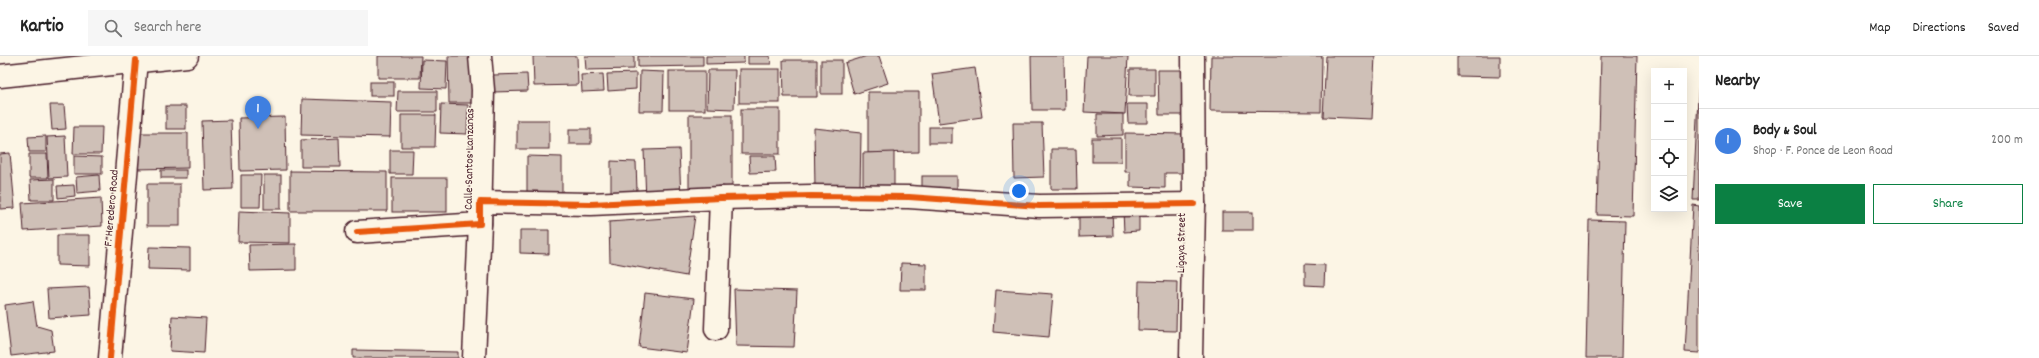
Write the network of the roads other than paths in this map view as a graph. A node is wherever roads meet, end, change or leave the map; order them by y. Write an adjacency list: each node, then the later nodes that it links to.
1 (187, 56): 4 (street)
2 (480, 56): 7 (street, Calle Santos Lanzanas)
3 (1193, 56): 8 (street, Ligaya Street)
4 (136, 60): 5 (street); 12 (street, F. Heredero Road)
5 (0, 76)
6 (721, 198): 7 (street); 8 (street); 11 (street)
7 (480, 202): 9 (street, Calle Santos Lanzanas)
8 (1194, 204): 14 (street, Ligaya Street)
9 (480, 224): 10 (street); 13 (street, Calle Santos Lanzanas)
10 (357, 232)
11 (716, 329)
12 (110, 358)
13 (474, 358)
14 (1190, 358)

